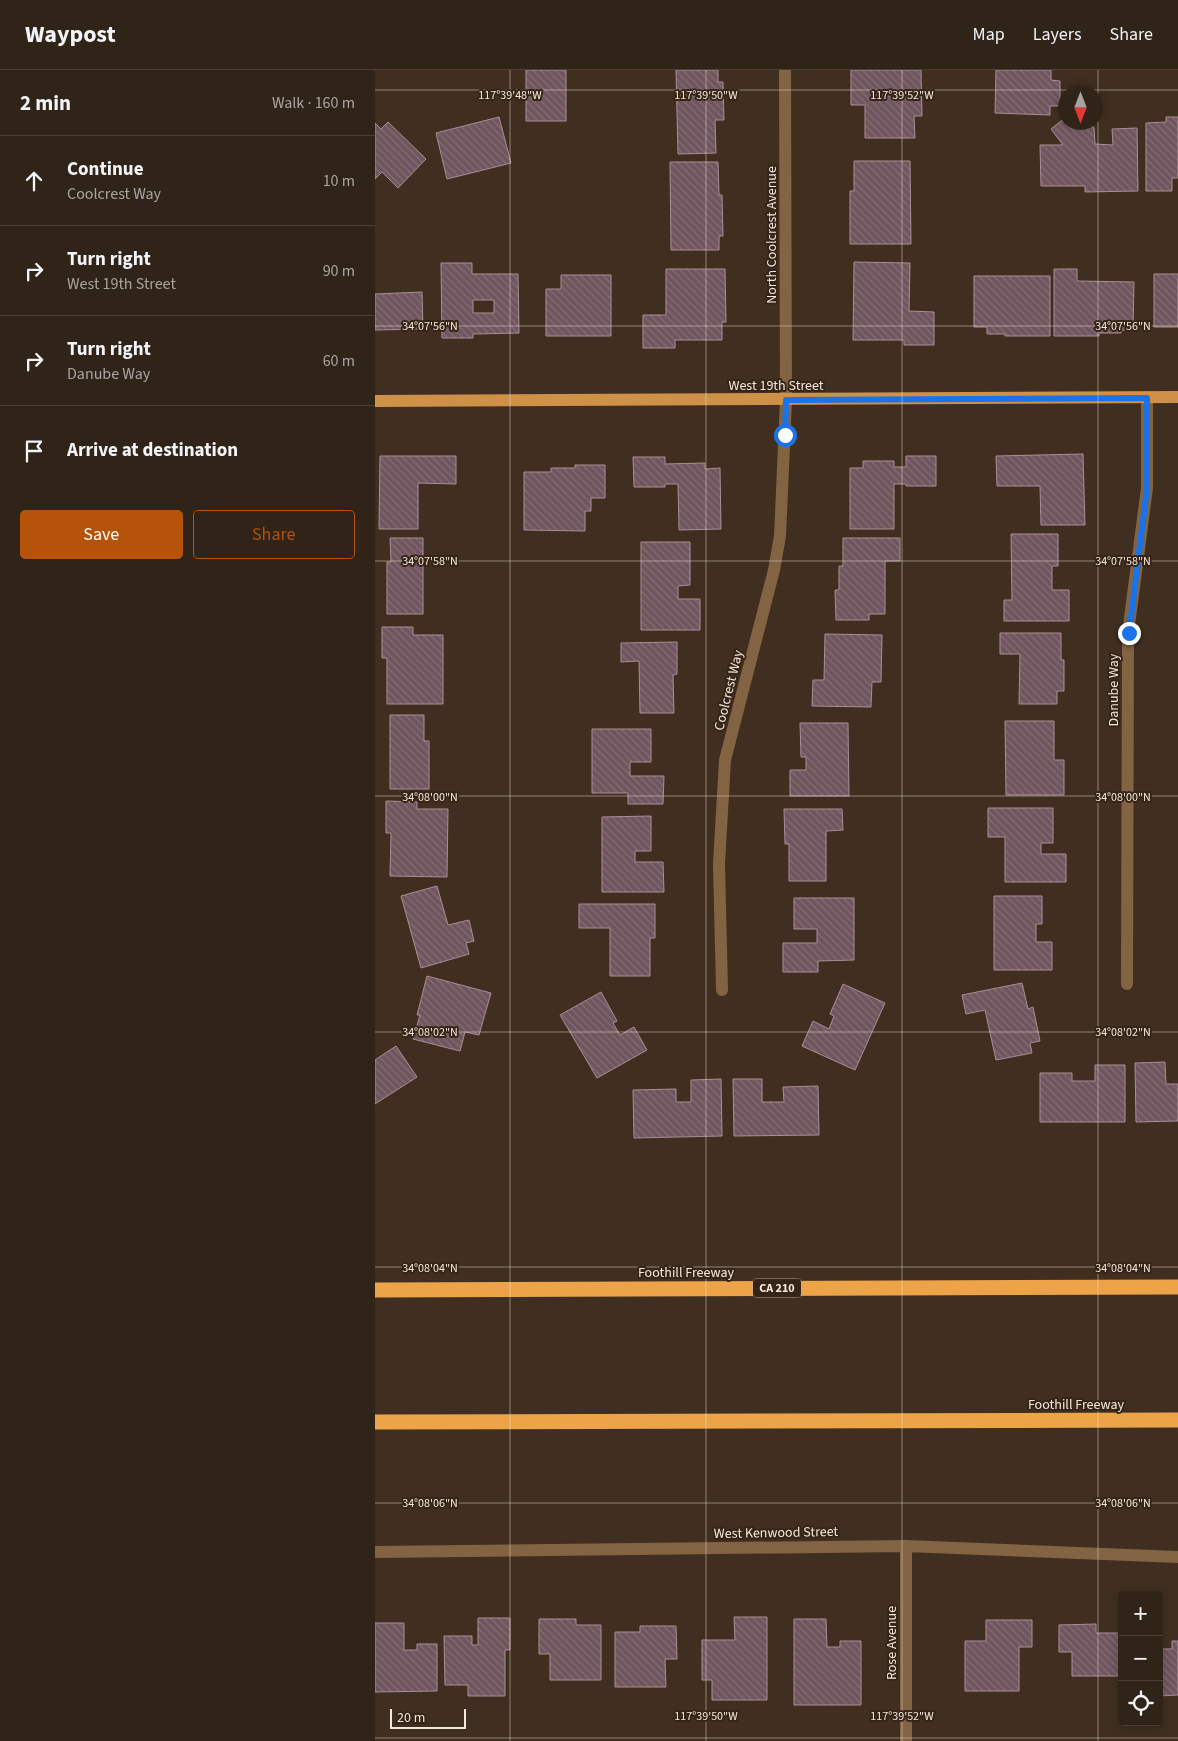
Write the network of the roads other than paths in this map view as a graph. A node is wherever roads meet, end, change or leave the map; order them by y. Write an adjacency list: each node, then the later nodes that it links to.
1 (785, 70): 4 (street, North Coolcrest Avenue)
2 (1147, 398): 3 (main road, West 19th Street); 4 (main road, West 19th Street); 6 (street, Danube Way)
3 (1178, 398)
4 (786, 400): 5 (main road, West 19th Street); 7 (street, Coolcrest Way)
5 (375, 401)
6 (1127, 984)
7 (723, 990)
8 (1178, 1286): 9 (highway, Foothill Freeway / CA 210)
9 (375, 1290)
10 (1178, 1420): 11 (highway, Foothill Freeway)
11 (375, 1422)
12 (906, 1546): 13 (street, West Kenwood Street); 14 (street, West Kenwood Street); 15 (street, Rose Avenue)
13 (375, 1552)
14 (1178, 1557)
15 (906, 1741)

